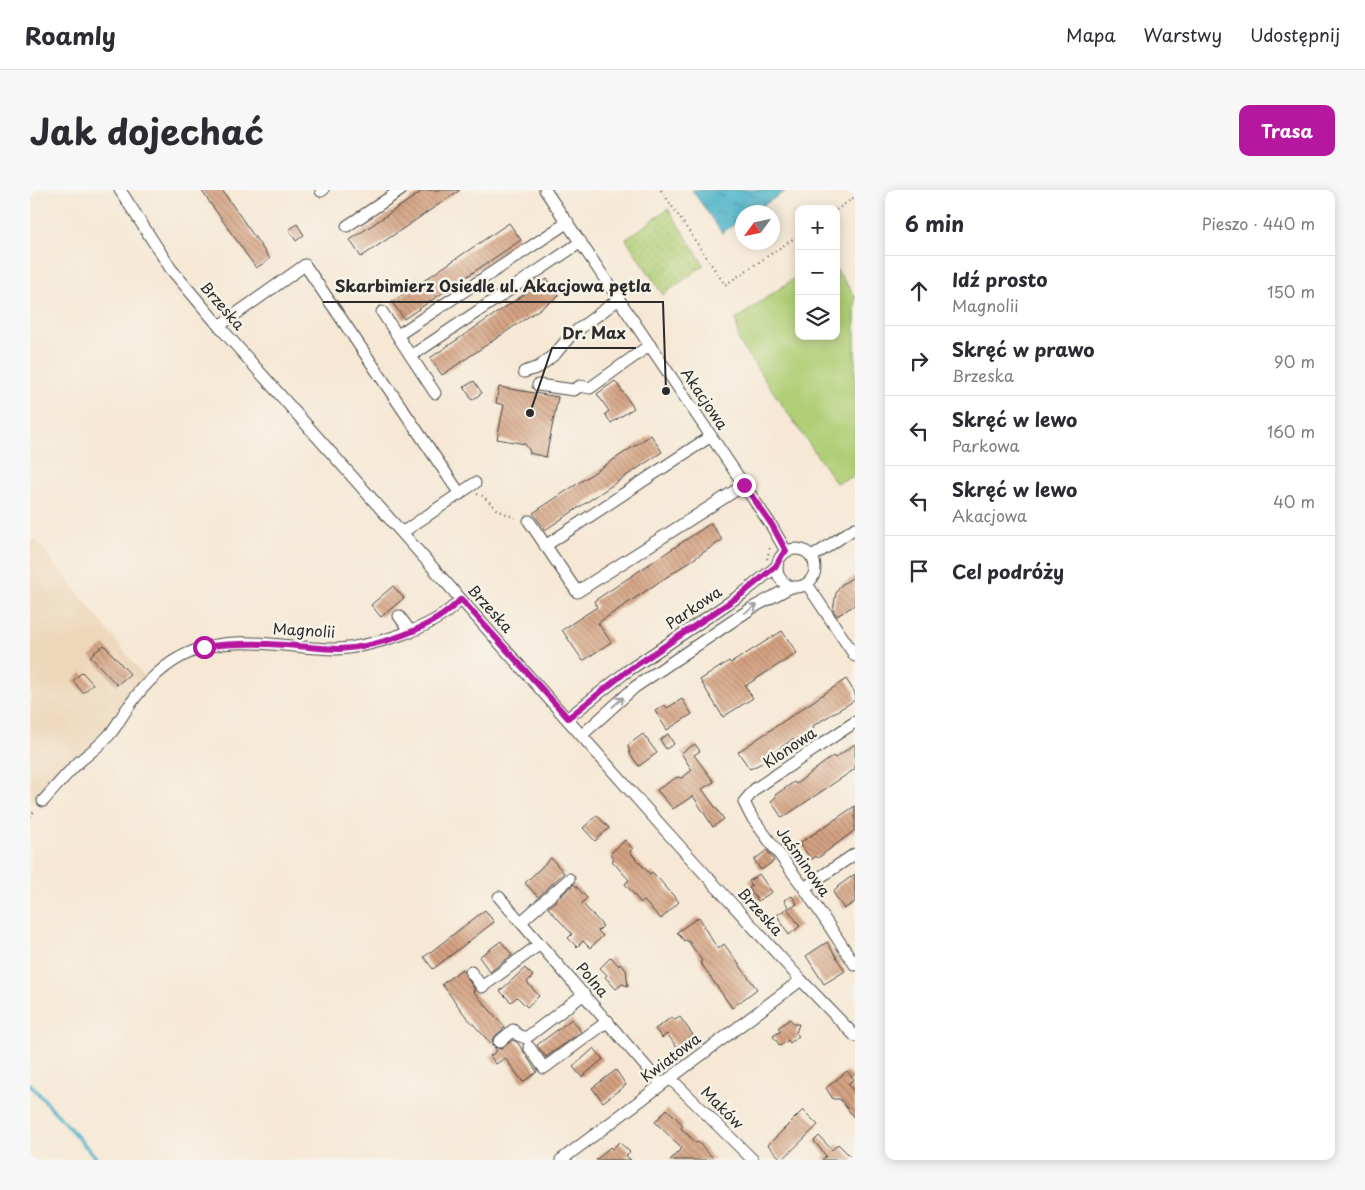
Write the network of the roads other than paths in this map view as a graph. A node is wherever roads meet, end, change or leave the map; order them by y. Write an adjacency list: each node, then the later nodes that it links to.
1 (120, 190): 9 (street, Brzeska)
2 (401, 190): 5 (street)
3 (545, 190): 4 (street, Akacjowa)
4 (568, 222): 6 (street, Akacjowa); 10 (street)
5 (346, 226)
6 (581, 242): 7 (street, Akacjowa); 12 (street)
7 (619, 299): 11 (street, Akacjowa); 13 (street)
8 (382, 312): 10 (street)
9 (219, 326): 20 (street, Brzeska); 20 (street)
10 (398, 335): 12 (street)
11 (650, 345): 14 (street); 16 (street, Akacjowa)
12 (411, 356): 15 (street)
13 (524, 372)
14 (538, 386)
15 (435, 393)
16 (711, 436): 17 (street, Akacjowa); 21 (street)
17 (744, 485): 21 (street); 22 (street, Akacjowa)
18 (529, 521): 21 (street)
19 (855, 528): 23 (street)
20 (403, 532): 27 (street, Brzeska)
21 (545, 546)
22 (786, 551): 23 (street); 24 (street)
23 (812, 558): 25 (street)
24 (776, 566): 26 (street); 28 (street, Parkowa)
25 (807, 584): 26 (street); 32 (street)
26 (791, 587): 30 (street, one-way to 26)
27 (461, 599): 31 (street, Magnolii); 35 (street, Brzeska)
28 (712, 615): 30 (street); 33 (street, Parkowa)
29 (399, 616): 31 (street)
30 (721, 629): 34 (street)
31 (411, 632): 38 (street, Magnolii)
32 (855, 656)
33 (626, 672): 34 (street); 35 (street, Parkowa)
34 (635, 687): 37 (street, one-way to 34)
35 (568, 718): 37 (street, Brzeska)
36 (855, 722): 39 (street, Klonowa)
37 (582, 735): 48 (street, Brzeska)
38 (43, 801)
39 (744, 802): 42 (street, Jaśminowa)
40 (855, 854): 42 (street)
41 (569, 880): 44 (street)
42 (804, 888): 46 (street, Jaśminowa)
43 (499, 897): 44 (street, Polna)
44 (520, 922): 45 (street, Polna)
45 (540, 944): 47 (street); 49 (street, Polna)
46 (855, 965)
47 (470, 972)
48 (801, 980): 51 (street, Brzeska); 54 (street, Kwiatowa)
49 (584, 994): 50 (street, Polna); 52 (street)
50 (608, 1021): 53 (street); 54 (street, Polna)
51 (855, 1036)
52 (499, 1042)
53 (529, 1047)
54 (665, 1081): 55 (street, Kwiatowa); 56 (street, Maków)
55 (561, 1160)
56 (753, 1160)

